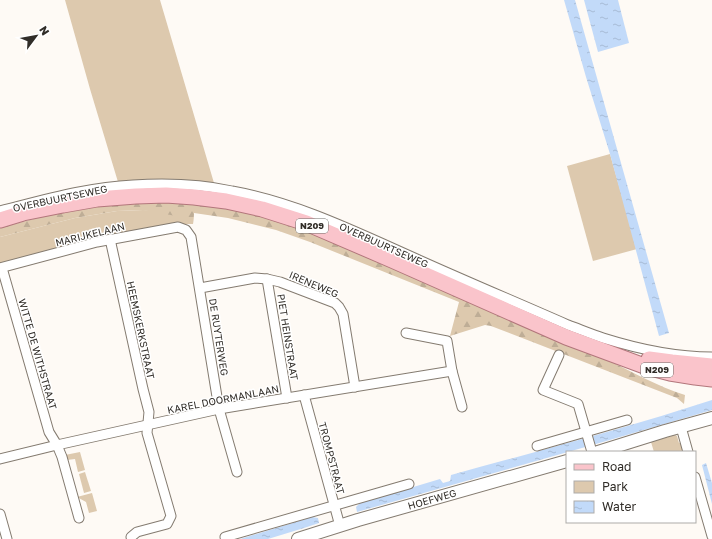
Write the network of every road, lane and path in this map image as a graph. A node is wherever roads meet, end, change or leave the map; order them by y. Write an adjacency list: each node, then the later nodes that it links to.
1 (0, 211): 11 (street, OVERBUURTSEWEG)
2 (0, 220): 9 (main road, OVERBUURTSEWEG / N209)
3 (186, 230): 4 (street, MARIJKELAAN); 7 (street, DE RUYTERWEG)
4 (110, 239): 5 (street, MARIJKELAAN); 22 (street, HEEMSKERKSTRAAT)
5 (1, 268): 25 (street, WITTE DE WITHSTRAAT)
6 (267, 279): 7 (street, IRENEWEG); 15 (street, IRENEWEG); 17 (street, PIET HEINSTRAAT)
7 (200, 288): 19 (street, DE RUYTERWEG)
8 (406, 332): 13 (street)
9 (605, 351): 12 (main road, OVERBUURTSEWEG / N209); 14 (main road, OVERBUURTSEWEG / N209)
10 (559, 355): 24 (street)
11 (712, 357)
12 (712, 366)
13 (452, 371): 15 (street, KAREL DOORMANLAAN); 18 (street)
14 (712, 379)
15 (355, 387): 16 (street, KAREL DOORMANLAAN)
16 (304, 395): 17 (street, KAREL DOORMANLAAN); 34 (street, TROMPSTRAAT)
17 (286, 398): 19 (street, KAREL DOORMANLAAN)
18 (462, 407)
19 (219, 409): 22 (street, KAREL DOORMANLAAN); 31 (street, DE RUYTERWEG)
20 (712, 418): 23 (street)
21 (627, 420): 24 (street)
22 (148, 424): 25 (street, KAREL DOORMANLAAN); 39 (street, HEEMSKERKSTRAAT)
23 (681, 427): 27 (street); 28 (street)
24 (587, 434): 26 (street); 27 (street)
25 (57, 445): 29 (street, KAREL DOORMANLAAN); 36 (street, WITTE DE WITHSTRAAT)
26 (537, 446)
27 (593, 450)
28 (688, 451)
29 (0, 459)
30 (566, 461): 37 (street, HOEFWEG)
31 (237, 472)
32 (696, 480): 38 (street)
33 (409, 484): 34 (street, HOEFWEG)
34 (334, 505): 37 (street, TROMPSTRAAT); 40 (street, HOEFWEG)
35 (0, 514): 41 (street)
36 (79, 518)
37 (340, 526): 42 (street, HOEFWEG)
38 (712, 536)
39 (131, 537)
40 (225, 537)
41 (7, 539)
42 (298, 539)

